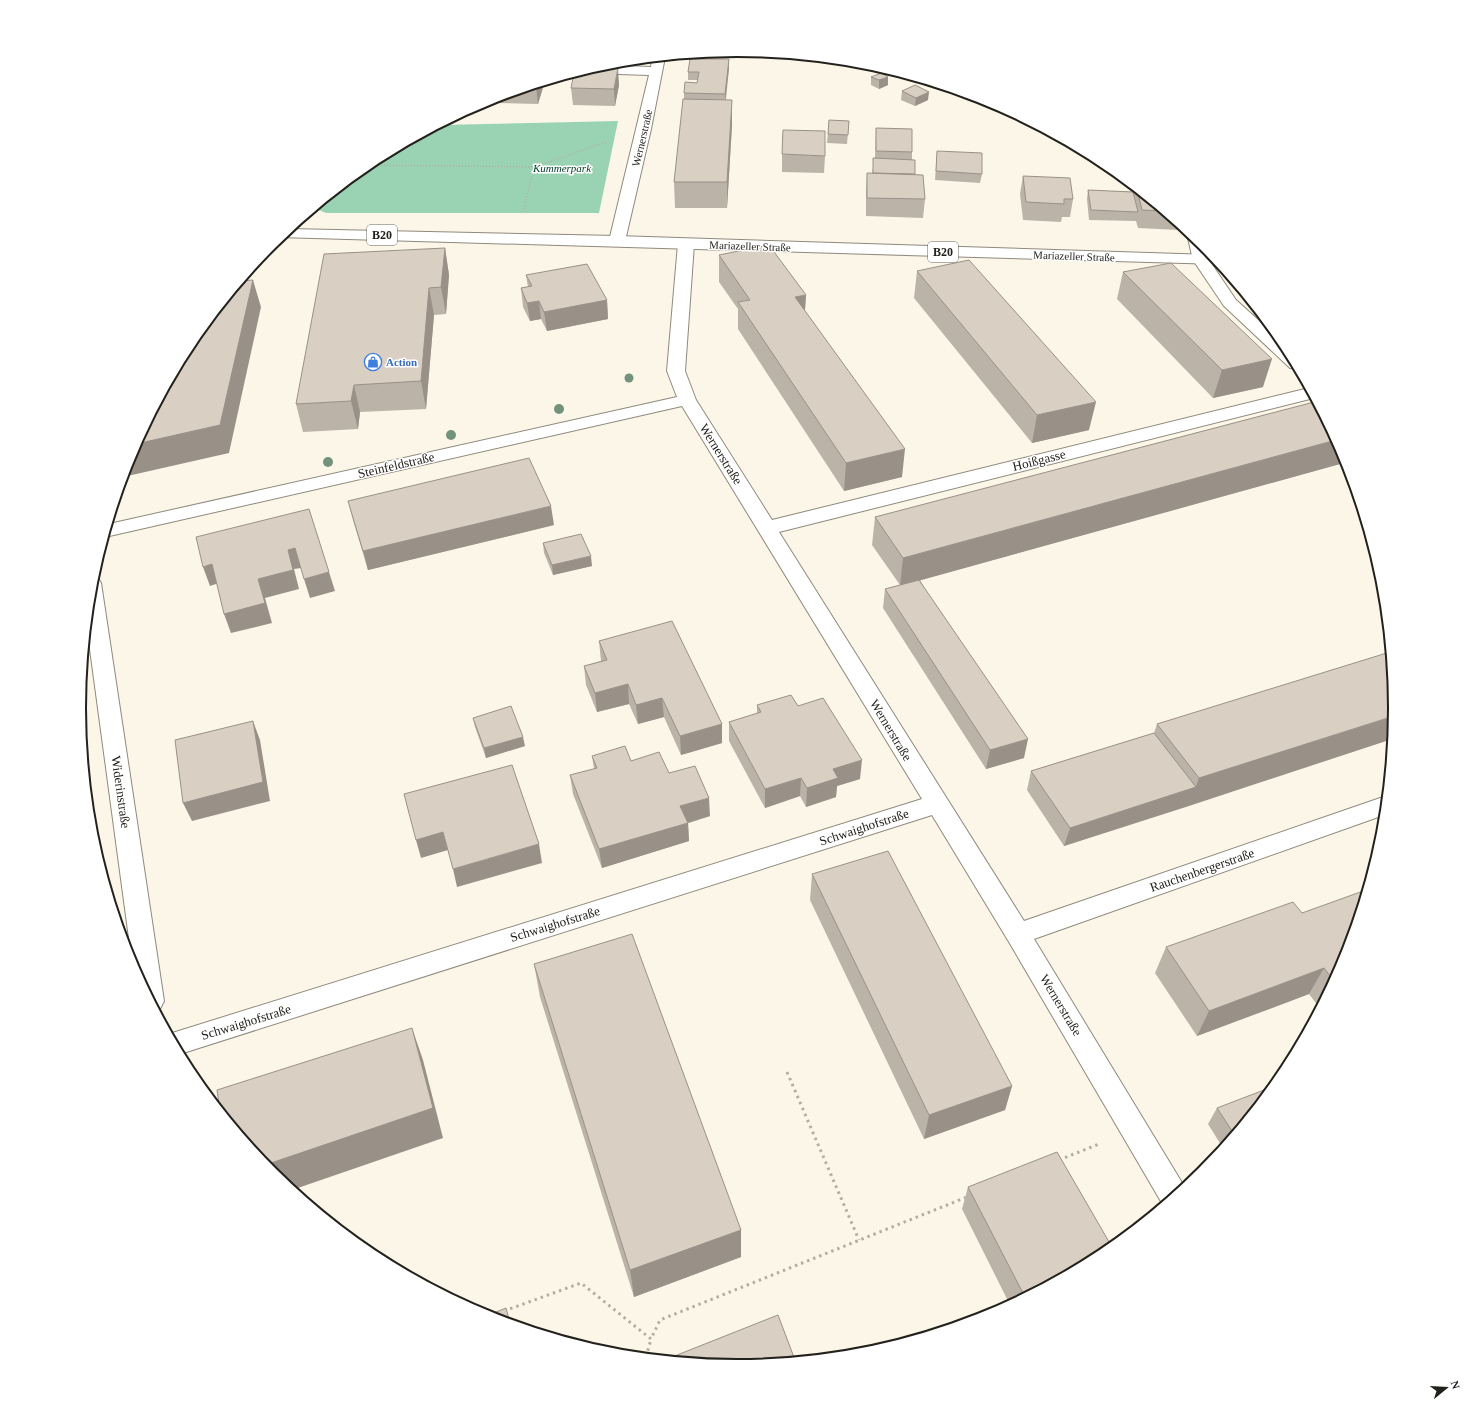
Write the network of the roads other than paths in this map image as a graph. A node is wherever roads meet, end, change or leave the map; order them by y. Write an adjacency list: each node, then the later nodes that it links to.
1 (657, 64): 2 (street); 4 (street, Wernerstraße)
2 (638, 65)
3 (293, 233): 4 (street, Mariazeller Straße / B20)
4 (617, 241): 5 (street, Mariazeller Straße / B20)
5 (686, 244): 6 (street, Mariazeller Straße / B20); 10 (street, Wernerstraße)
6 (1209, 260)
7 (1210, 262): 8 (street)
8 (1280, 349)
9 (1307, 394): 11 (street, Hoißgasse)
10 (686, 400): 11 (street, Wernerstraße); 12 (street, Steinfeldstraße)
11 (767, 528): 14 (street, Wernerstraße)
12 (111, 530)
13 (95, 608): 17 (street, Widerinstraße)
14 (936, 804): 16 (street, Wernerstraße); 18 (street, Schwaighofstraße)
15 (1380, 807): 16 (street, Rauchenbergerstraße)
16 (1018, 934): 19 (street, Wernerstraße)
17 (149, 987)
18 (179, 1042)
19 (1172, 1192)

